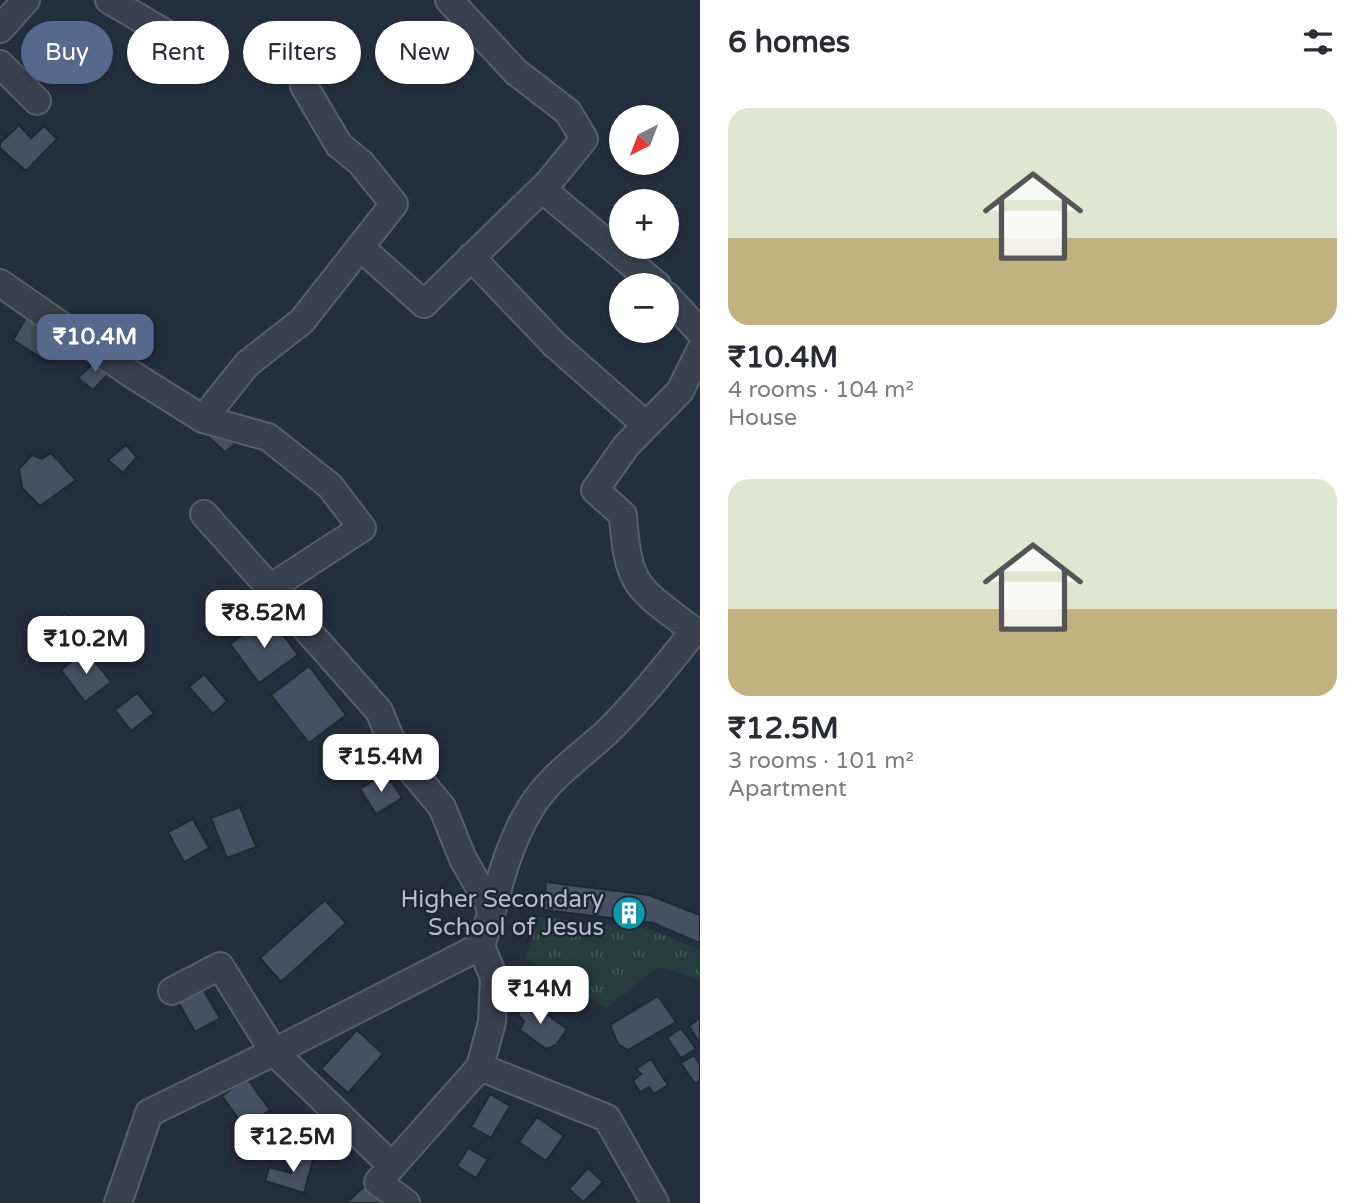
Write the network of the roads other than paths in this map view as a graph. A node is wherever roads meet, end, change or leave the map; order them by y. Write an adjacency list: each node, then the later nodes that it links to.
1 (26, 0): 5 (street)
2 (109, 0): 4 (street)
3 (449, 0): 9 (street)
4 (145, 21)
5 (0, 29)
6 (0, 64): 8 (street)
7 (304, 86): 10 (street)
8 (37, 101)
9 (542, 189): 11 (street); 12 (street)
10 (360, 247): 11 (street); 17 (street)
11 (471, 257): 18 (street)
12 (643, 273)
13 (0, 283): 17 (street)
14 (679, 309): 15 (street)
15 (700, 332)
16 (700, 351): 18 (street)
17 (203, 419): 20 (street)
18 (646, 425): 21 (street)
19 (204, 514): 20 (street)
20 (270, 587): 21 (street)
21 (491, 914): 22 (street)
22 (481, 946): 24 (street); 25 (street)
23 (172, 991): 24 (street)
24 (274, 1052): 26 (street); 27 (street)
25 (480, 1067): 26 (street); 29 (street)
26 (392, 1167): 28 (street)
27 (118, 1203)
28 (406, 1203)
29 (655, 1203)

